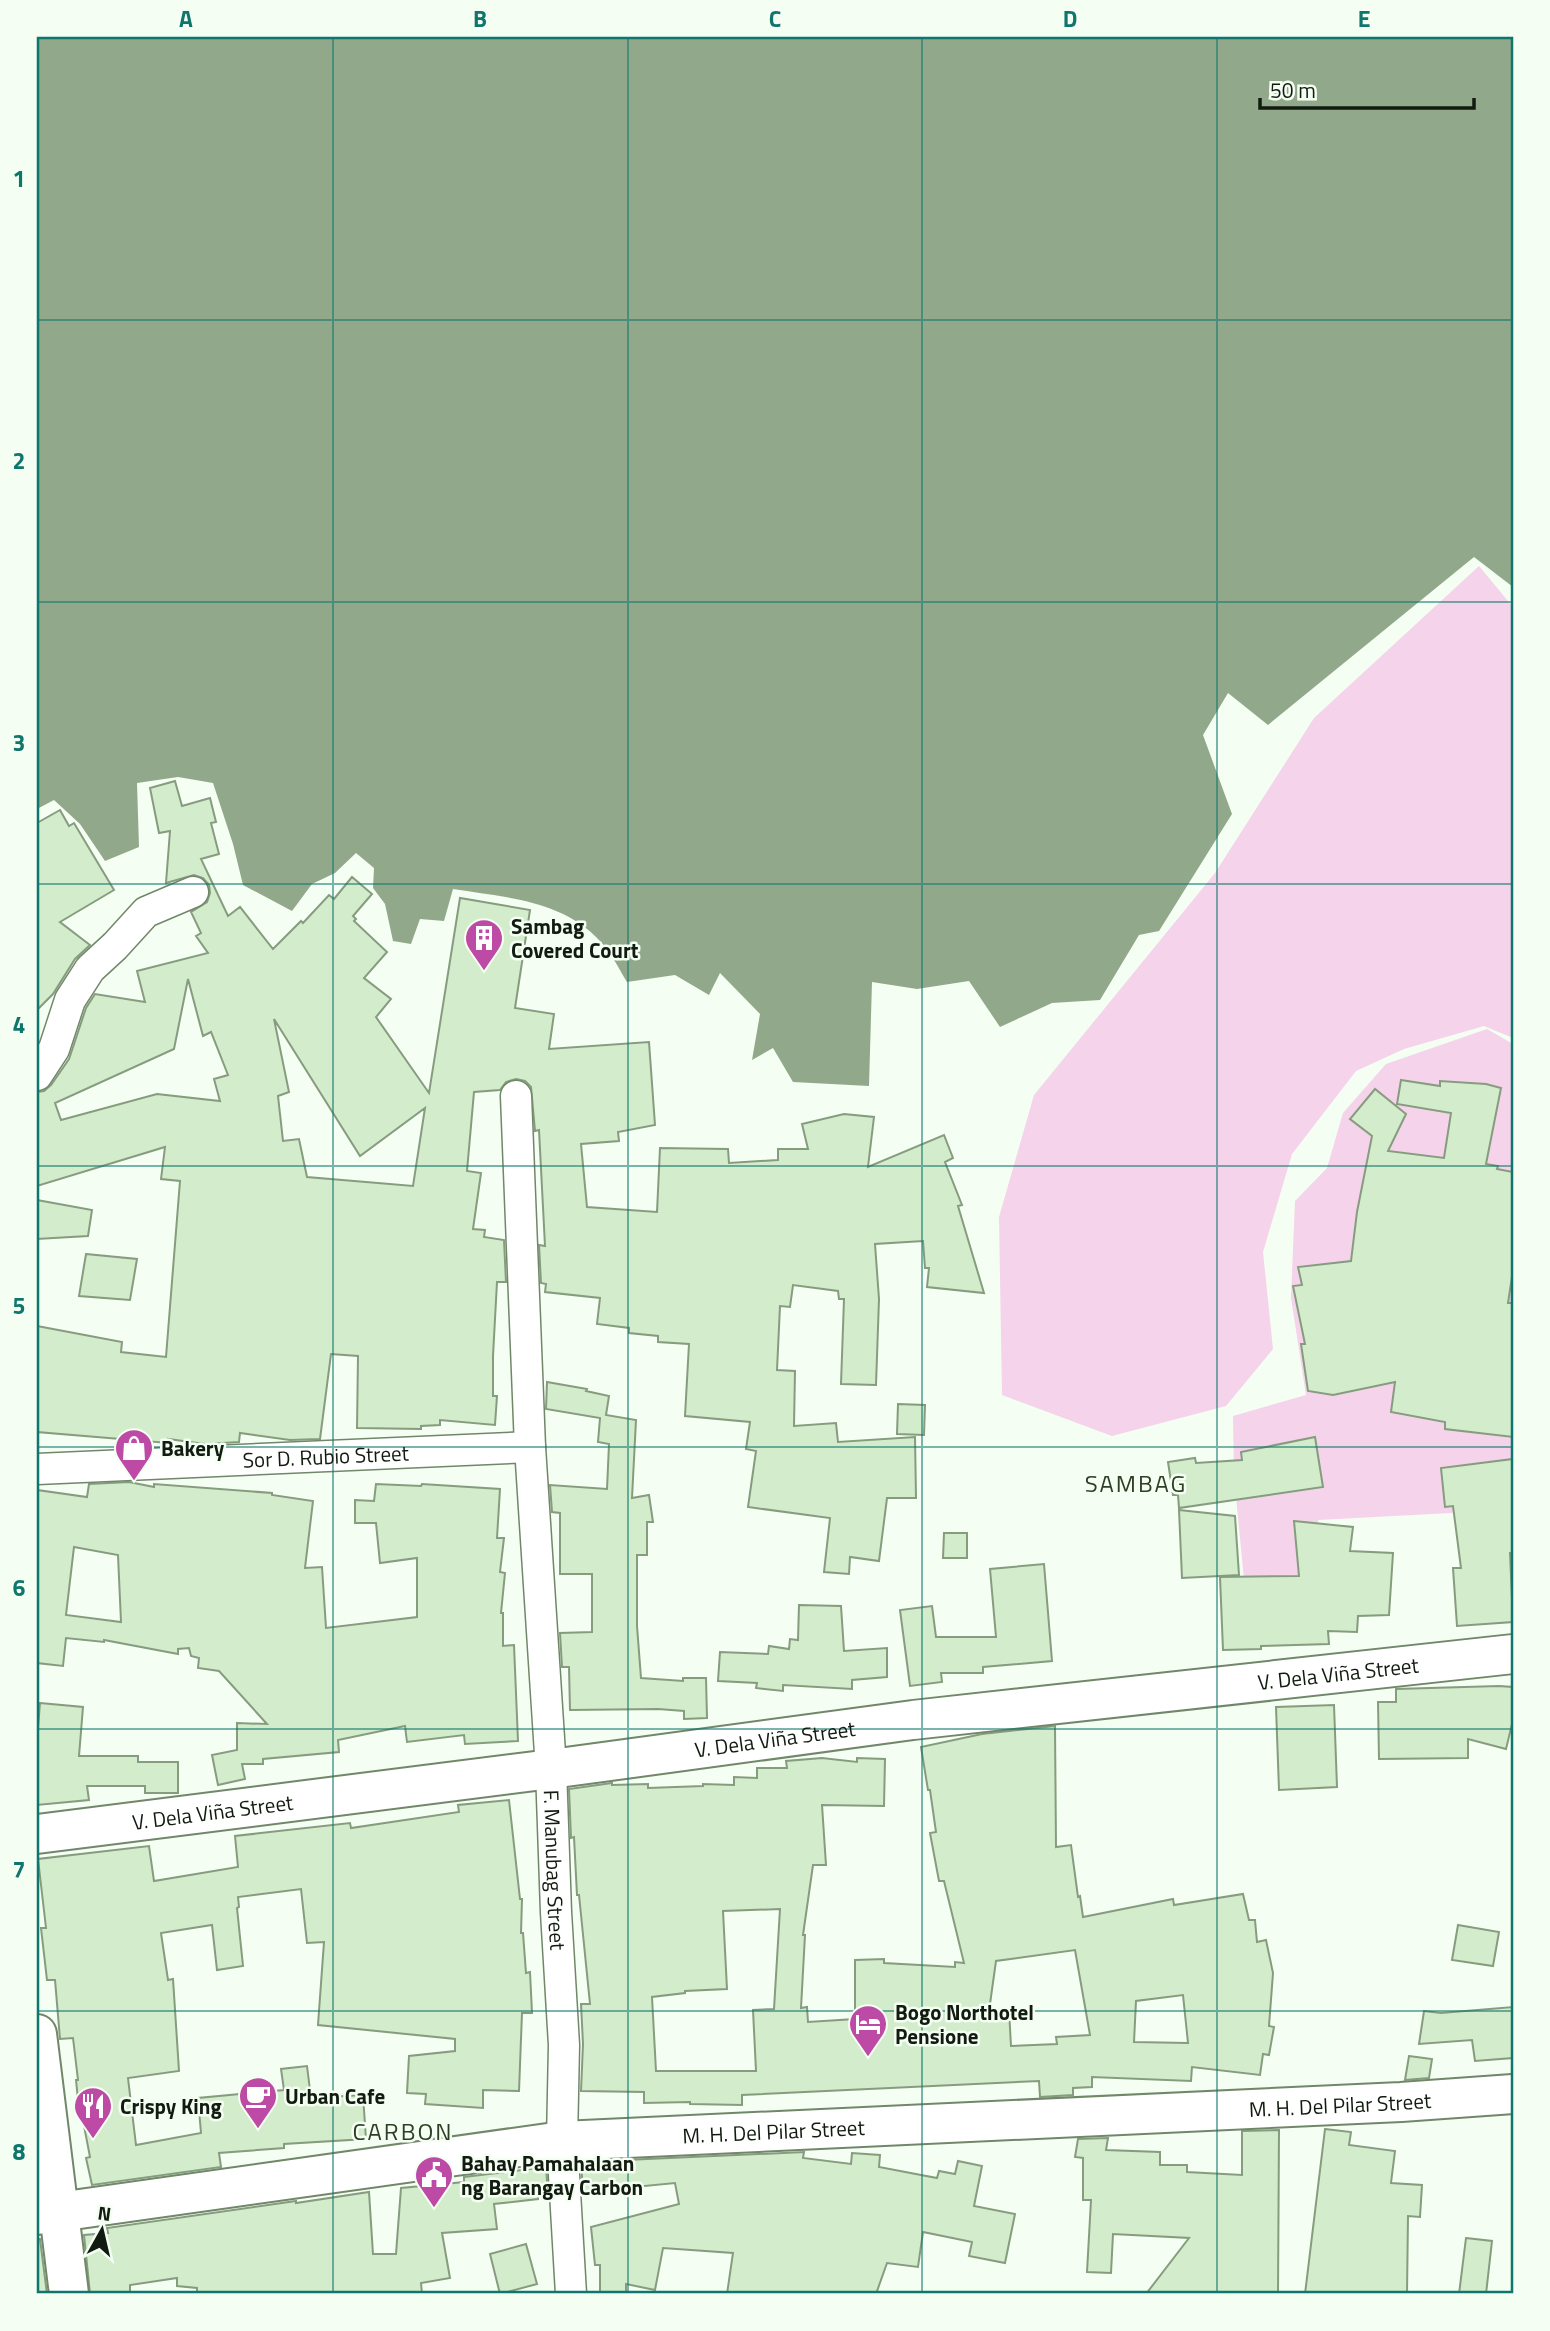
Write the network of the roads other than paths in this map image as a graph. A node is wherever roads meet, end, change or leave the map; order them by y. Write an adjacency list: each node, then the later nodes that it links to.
1 (193, 892): 2 (street)
2 (37, 1075)
3 (516, 1096): 4 (street, F. Manubag Street)
4 (530, 1447): 5 (street, Sor D. Rubio Street); 7 (street, F. Manubag Street)
5 (37, 1469)
6 (1513, 1654): 7 (street, V. Dela Viña Street)
7 (551, 1769): 8 (street, V. Dela Viña Street); 11 (street, F. Manubag Street)
8 (37, 1834)
9 (37, 2034): 12 (street)
10 (1513, 2094): 11 (street, M. H. Del Pilar Street)
11 (562, 2141): 12 (street, M. H. Del Pilar Street); 14 (street, F. Manubag Street)
12 (48, 2214): 13 (street)
13 (69, 2294)
14 (571, 2294)

